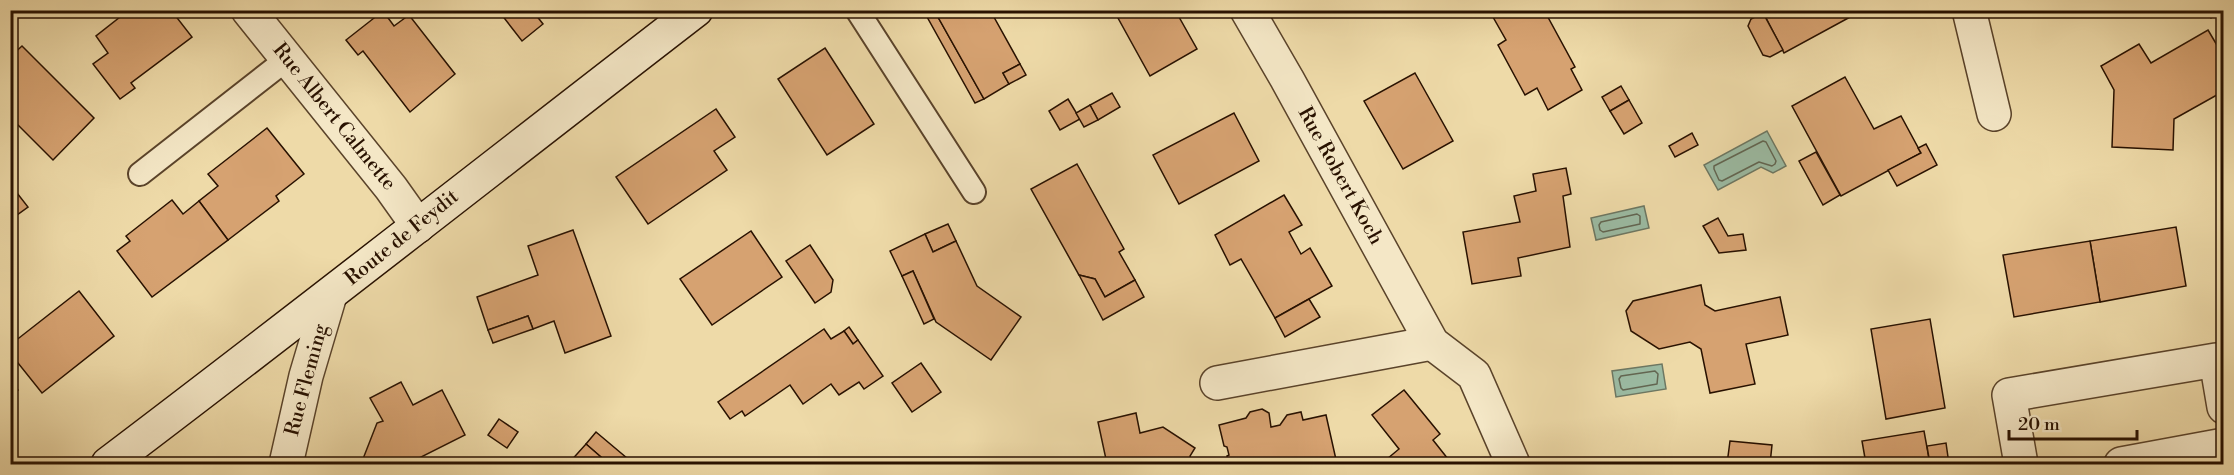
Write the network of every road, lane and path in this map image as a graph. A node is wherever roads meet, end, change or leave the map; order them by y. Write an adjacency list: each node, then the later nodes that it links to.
1 (248, 10): 6 (street, Rue Albert Calmette)
2 (696, 10): 10 (street, Route de Feydit)
3 (857, 10): 9 (lane)
4 (1247, 10): 12 (street, Rue Robert Koch)
5 (1969, 10): 7 (street)
6 (287, 59): 8 (lane); 10 (street, Rue Albert Calmette)
7 (1994, 114)
8 (140, 174)
9 (974, 192)
10 (418, 226): 11 (street, Route de Feydit)
11 (330, 296): 16 (street, Route de Feydit); 17 (street, Rue Fleming)
12 (1432, 343): 13 (street); 18 (street, Rue Robert Koch)
13 (1217, 383)
14 (2223, 407): 19 (street)
15 (2223, 445): 20 (street)
16 (108, 465)
17 (286, 465)
18 (1513, 465)
19 (2021, 465)
20 (2121, 465)

